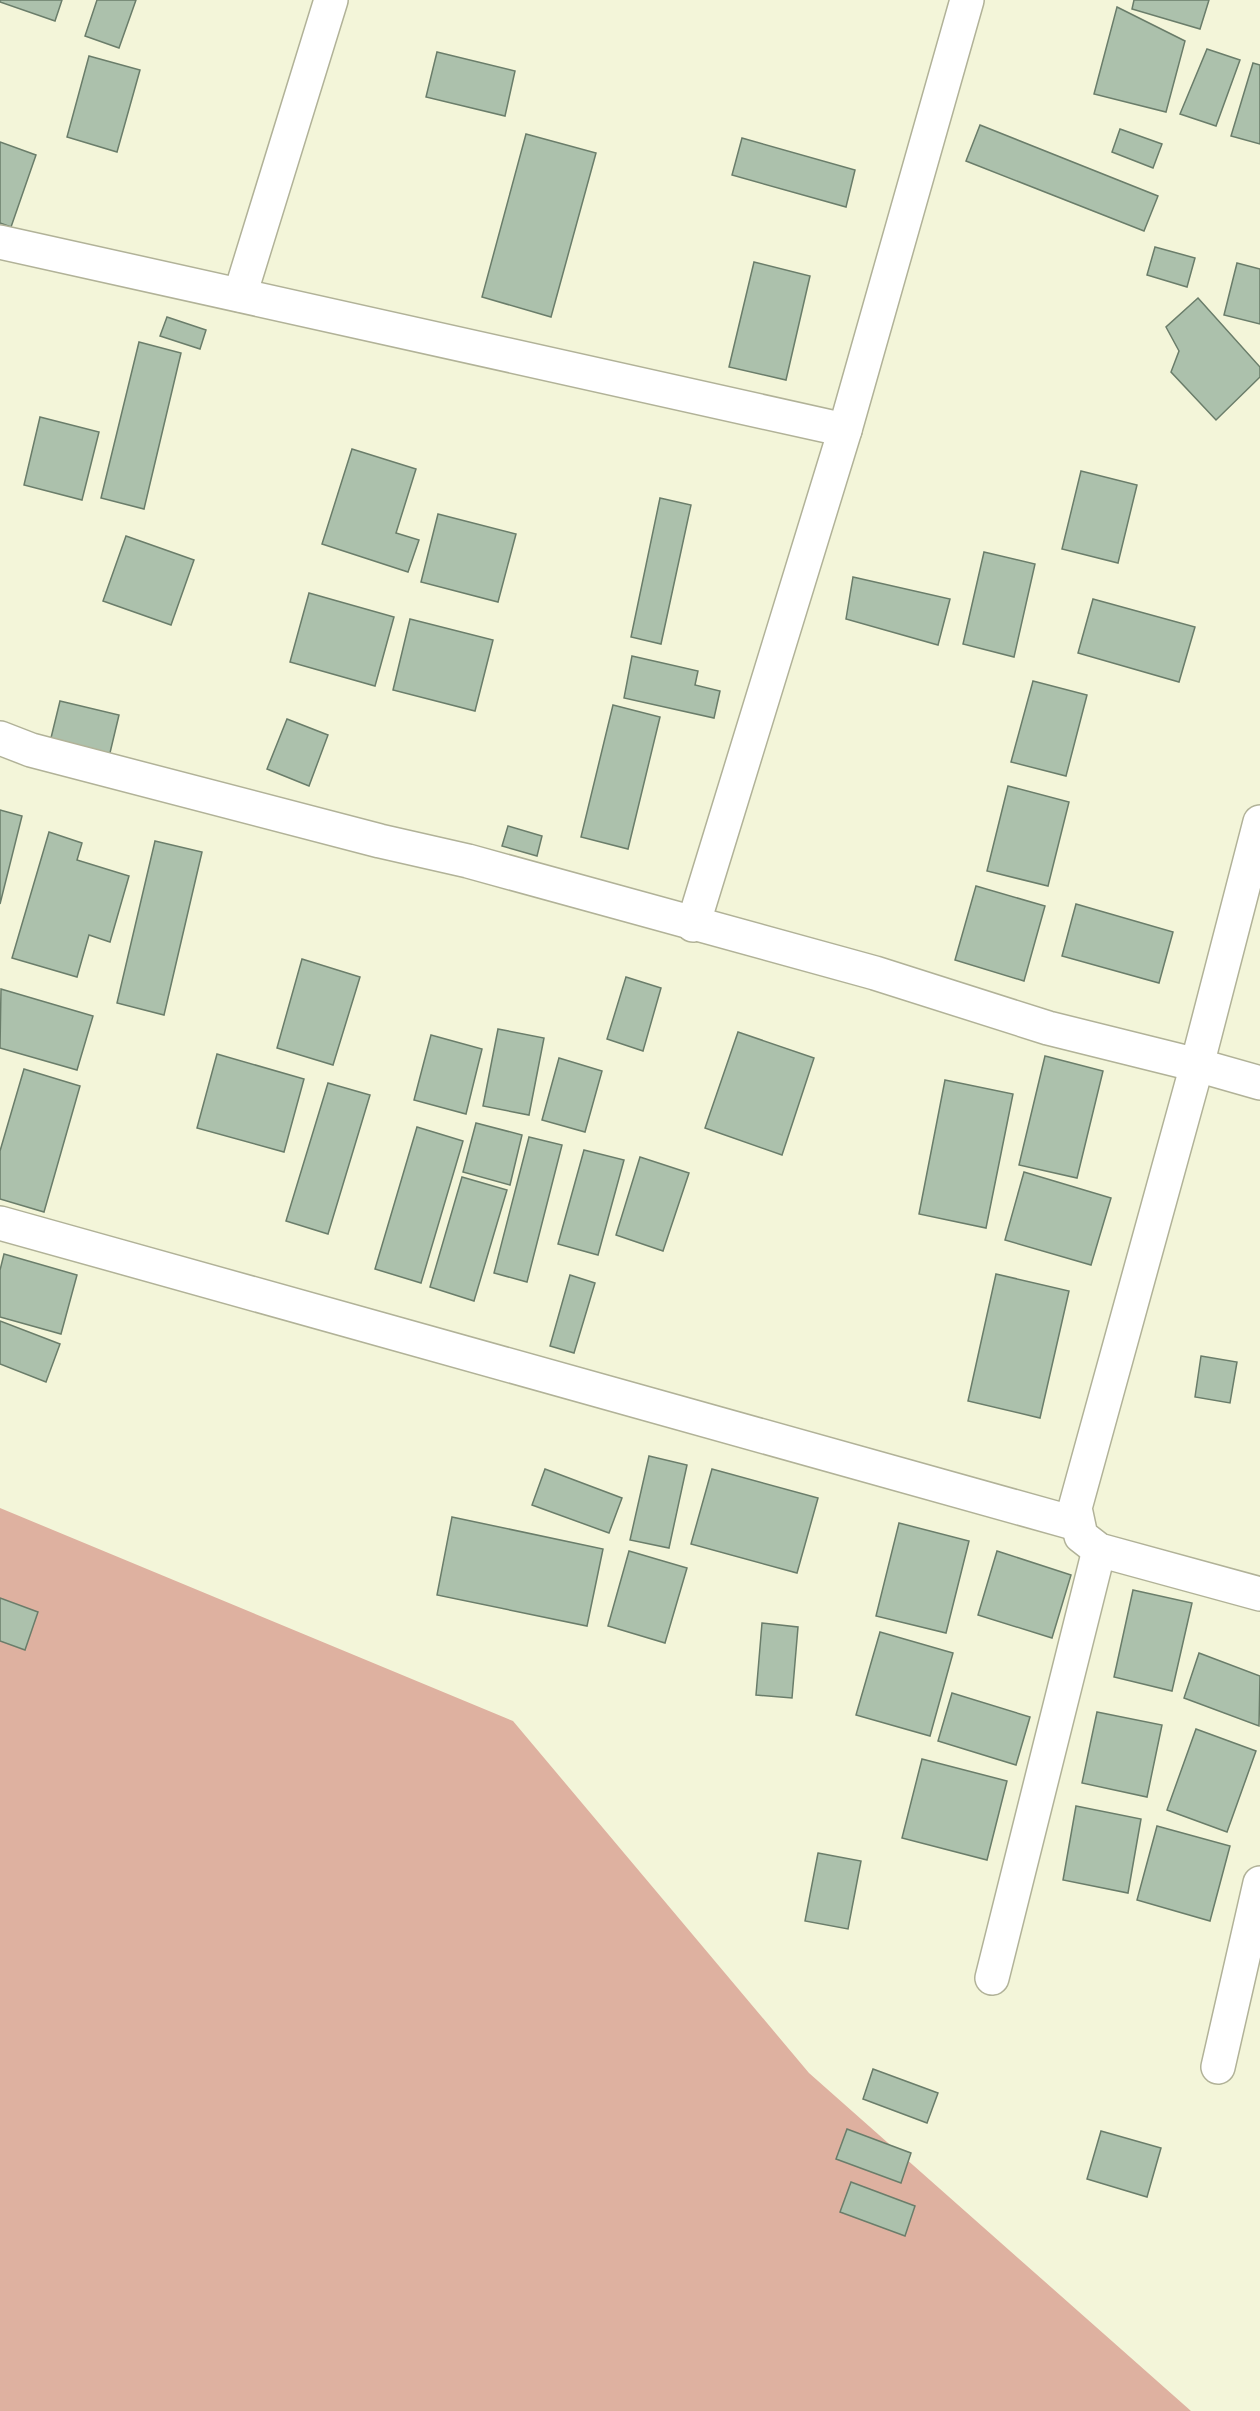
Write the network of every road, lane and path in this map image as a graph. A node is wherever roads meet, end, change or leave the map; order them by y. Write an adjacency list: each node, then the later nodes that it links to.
1 (331, 0): 4 (street)
2 (967, 0): 5 (street)
3 (0, 242): 4 (street)
4 (240, 295): 5 (street)
5 (845, 430): 8 (street)
6 (0, 738): 8 (street)
7 (1260, 822): 9 (street)
8 (693, 925): 9 (street)
9 (1197, 1065): 10 (street); 12 (street)
10 (1260, 1083)
11 (0, 1223): 12 (street)
12 (1077, 1524): 13 (street)
13 (1099, 1551): 14 (street); 16 (street)
14 (1260, 1594)
15 (1260, 1883): 17 (street)
16 (992, 1978)
17 (1218, 2067)

